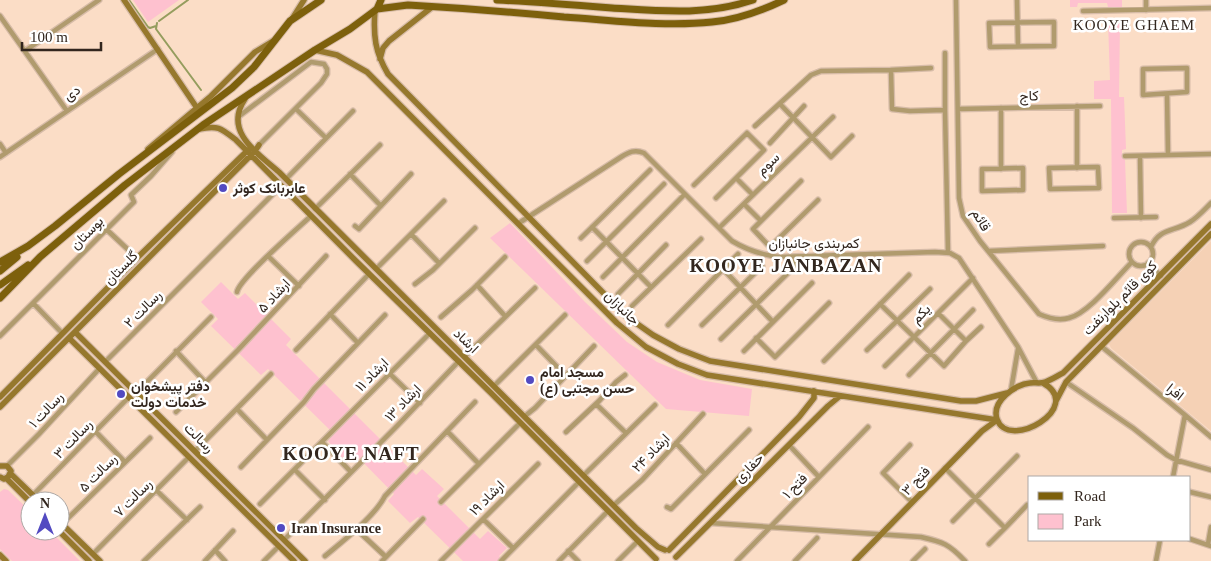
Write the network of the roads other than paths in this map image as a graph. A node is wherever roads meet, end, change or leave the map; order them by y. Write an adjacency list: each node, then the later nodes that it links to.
1 (99, 0): 24 (street)
2 (124, 0): 22 (street)
3 (304, 0): 18 (street)
4 (321, 0): 18 (main road)
5 (381, 0): 14 (main road)
6 (497, 0): 7 (main road)
7 (753, 0)
8 (784, 0): 12 (main road)
9 (956, 0): 38 (street, قائم)
10 (1017, 0): 19 (street)
11 (1146, 0): 15 (street)
12 (432, 7): 14 (main road); 26 (street)
13 (1211, 8): 15 (street)
14 (376, 9): 23 (main road); 26 (street, جانبازان)
15 (1146, 10): 16 (street)
16 (1083, 11)
17 (0, 16): 24 (street)
18 (290, 21): 20 (main road)
19 (1017, 22): 21 (street); 21 (street); 21 (street)
20 (277, 38): 35 (street); 65 (main road)
21 (1018, 46)
22 (158, 48): 35 (street); 40 (street, دی)
23 (315, 50): 30 (main road); 90 (street, جانبازان)
24 (25, 51): 40 (street)
25 (945, 53): 39 (street)
26 (380, 59): 84 (street, جانبازان)
27 (931, 68): 28 (street)
28 (892, 70): 31 (street); 39 (street)
29 (1167, 94): 29 (street); 58 (street)
30 (246, 97): 43 (street); 46 (main road)
31 (780, 104): 44 (street); 45 (street)
32 (804, 106): 44 (street)
33 (1077, 106): 34 (street, کاج); 36 (street, کاج); 62 (street)
34 (1100, 106)
35 (197, 108): 65 (street)
36 (1001, 108): 38 (street, کاج); 63 (street)
37 (296, 109): 43 (street, گلستان); 48 (street); 53 (street, گلستان)
38 (959, 109): 107 (street, قائم)
39 (945, 110): 108 (street)
40 (67, 111): 56 (street, دی)
41 (354, 111): 48 (street)
42 (833, 117): 49 (street, سوم)
43 (237, 118): 55 (street)
44 (793, 118): 49 (street); 51 (street)
45 (755, 126)
46 (198, 129): 50 (main road); 55 (street)
47 (852, 136): 49 (street)
48 (326, 138): 69 (street)
49 (812, 138): 75 (street, سوم)
50 (180, 142): 96 (street, بوستان); 113 (main road)
51 (770, 143)
52 (0, 144): 56 (street)
53 (258, 145): 55 (street, گلستان)
54 (380, 145): 66 (street)
55 (251, 151): 69 (street, ارشاد); 73 (street, ارشاد); 116 (street, گلستان); 135 (street, گلستان)
56 (6, 153): 61 (street, دی)
57 (1211, 154): 58 (street)
58 (1168, 155): 60 (street)
59 (1125, 156): 60 (street)
60 (1140, 156): 86 (street)
61 (0, 157)
62 (1077, 168): 62 (street)
63 (1001, 169): 63 (street)
64 (650, 170): 93 (street)
65 (123, 172): 103 (main road)
66 (350, 174): 81 (street); 82 (street)
67 (411, 174): 81 (street)
68 (736, 178): 72 (street); 75 (street); 76 (street)
69 (286, 179): 82 (street, ارشاد)
70 (801, 181): 88 (street)
71 (664, 184): 102 (street)
72 (694, 185)
73 (281, 186): 83 (street, ارشاد); 191 (street, رسالت ۲)
74 (685, 194): 84 (street, کمربندی جانبازان); 95 (street, کمربندی جانبازان); 115 (street)
75 (753, 195): 80 (street, سوم)
76 (716, 198)
77 (818, 200): 88 (street)
78 (444, 201): 98 (street)
79 (1211, 203): 106 (street)
80 (744, 204): 88 (street); 95 (street, سوم)
81 (381, 206): 92 (street)
82 (316, 209): 89 (street, ارشاد)
83 (311, 216): 97 (street, ارشاد); 110 (street)
84 (530, 216): 90 (street, کمربندی جانبازان); 194 (street, جانبازان)
85 (1114, 218): 86 (street)
86 (1141, 218): 87 (street)
87 (1156, 218)
88 (761, 221)
89 (330, 224): 97 (street); 123 (street, ارشاد)
90 (519, 224): 201 (street, جانبازان)
91 (1211, 224): 129 (street, کوی قائم بلوارنفت)
92 (355, 226)
93 (592, 226): 100 (street); 102 (street)
94 (475, 228): 120 (street)
95 (719, 228): 112 (street, کمربندی جانبازان)
96 (106, 229): 116 (street); 150 (street, بوستان)
97 (324, 229): 126 (street, ارشاد)
98 (411, 234): 120 (street); 123 (street)
99 (1211, 234): 133 (street, کوی قائم بلوارنفت)
100 (581, 238)
101 (701, 239): 142 (street)
102 (607, 241): 115 (street); 117 (street)
103 (28, 246): 118 (main road); 125 (main road)
104 (666, 246): 127 (street)
105 (1104, 246): 107 (street)
106 (1151, 248): 119 (street); 121 (street)
107 (989, 251): 119 (street, قائم)
108 (948, 253): 112 (street, کمربندی جانبازان); 132 (street)
109 (738, 254): 124 (street)
110 (268, 256): 139 (street); 146 (street)
111 (326, 256): 139 (street, ارشاد ۵)
112 (796, 256): 151 (street)
113 (40, 257): 138 (main road); 148 (main road)
114 (505, 257): 140 (street)
115 (622, 257): 127 (street); 130 (street)
116 (137, 258): 131 (street, گلستان)
117 (587, 261)
118 (0, 262)
119 (1132, 262): 121 (street)
120 (439, 263): 137 (street)
121 (1148, 263): 129 (street)
122 (762, 266): 143 (street)
123 (376, 270): 136 (street, ارشاد)
124 (723, 270): 143 (street); 164 (street)
125 (0, 272)
126 (369, 274): 144 (street, ارشاد); 156 (street)
127 (638, 274): 142 (street); 147 (street)
128 (909, 275): 152 (street)
129 (1160, 276): 133 (street); 203 (street, کوی قائم بلوارنفت)
130 (603, 277)
131 (117, 278): 135 (street); 170 (street, گلستان)
132 (973, 278): 155 (street, یکم); 182 (street)
133 (1165, 281): 181 (street, کوی قائم بلوارنفت)
134 (812, 283): 163 (street)
135 (123, 284): 168 (street, گلستان)
136 (390, 284): 144 (street); 178 (street, ارشاد)
137 (415, 284)
138 (0, 285)
139 (299, 286): 200 (street, ارشاد ۵)
140 (477, 286): 158 (street); 161 (street)
141 (535, 288): 158 (street)
142 (651, 288): 153 (street)
143 (740, 288): 151 (street); 165 (street)
144 (385, 289): 169 (street, ارشاد)
145 (930, 289): 162 (street)
146 (237, 292)
147 (618, 294)
148 (0, 298)
149 (829, 303): 173 (street)
150 (33, 304): 170 (street); 171 (street, بوستان)
151 (756, 304): 163 (street); 175 (street)
152 (880, 304): 162 (street); 190 (street)
153 (632, 306)
154 (973, 310): 167 (street)
155 (938, 313): 167 (street); 174 (street, یکم)
156 (330, 314): 177 (street); 183 (street)
157 (385, 315): 177 (street)
158 (505, 316): 188 (street)
159 (565, 316): 179 (street)
160 (211, 317): 185 (street)
161 (441, 317)
162 (897, 321): 174 (street); 184 (street)
163 (773, 322): 173 (street)
164 (668, 325)
165 (702, 325)
166 (982, 327): 176 (street)
167 (954, 330): 176 (street); 187 (street)
168 (75, 332): 172 (street, گلستان); 191 (street, رسالت)
169 (430, 332): 178 (street, ارشاد); 195 (street, ارشاد ۱۱)
170 (62, 333): 209 (street, گلستان)
171 (0, 336)
172 (69, 338): 193 (street, رسالت); 218 (street, گلستان)
173 (756, 338): 186 (street)
174 (914, 338): 187 (street); 192 (street, یکم)
175 (721, 339)
176 (966, 341): 187 (street)
177 (358, 343): 236 (street)
178 (447, 345): 188 (street, ارشاد); 189 (street, ارشاد)
179 (536, 345): 197 (street); 204 (street)
180 (594, 346): 197 (street)
181 (1101, 346): 202 (street, کوی قائم بلوارنفت); 224 (street, افرا)
182 (1018, 347): 203 (street); 206 (street)
183 (296, 350)
184 (867, 350)
185 (176, 351): 200 (street); 207 (street)
186 (744, 351)
187 (930, 354): 199 (street)
188 (464, 357): 204 (street, ارشاد)
189 (458, 361): 214 (street, ارشاد ۱۳); 217 (street, ارشاد)
190 (824, 361)
191 (105, 362): 207 (street, رسالت)
192 (886, 366)
193 (100, 369): 210 (street, رسالت); 248 (street, رسالت ۱)
194 (755, 369): 201 (street); 206 (street, جانبازان)
195 (389, 373): 214 (street); 237 (street, ارشاد ۱۱)
196 (271, 374): 220 (street)
197 (566, 375): 225 (street)
198 (625, 375): 215 (street)
199 (909, 375)
200 (206, 382): 221 (street, ارشاد ۵)
201 (753, 382): 205 (street, جانبازان)
202 (1066, 382): 212 (street, کوی قائم بلوارنفت); 244 (street)
203 (1040, 383): 206 (street); 212 (street)
204 (494, 386): 211 (street, ارشاد)
205 (814, 391): 208 (street, جانبازان); 301 (street, حفاری)
206 (1009, 392): 226 (street)
207 (136, 393): 219 (street, رسالت)
208 (840, 396): 226 (street, جانبازان); 239 (street, حفاری)
209 (0, 397)
210 (128, 397): 222 (street, رسالت); 230 (street, رسالت ۳)
211 (509, 401): 217 (street); 225 (street, ارشاد)
212 (1056, 401): 226 (street)
213 (475, 402): 231 (street)
214 (420, 403): 253 (street, ارشاد ۱۳)
215 (596, 404): 232 (street); 233 (street)
216 (655, 405): 233 (street)
217 (503, 406): 227 (street, ارشاد)
218 (0, 407)
219 (151, 407): 222 (street); 241 (street, رسالت)
220 (237, 409): 236 (street); 241 (street)
221 (176, 412)
222 (144, 413): 243 (street, رسالت)
223 (703, 414): 238 (street, ارشاد ۲۴)
224 (1185, 415): 234 (street); 244 (street, افرا)
225 (525, 416): 255 (street, ارشاد)
226 (997, 420): 250 (street, فتح ۳)
227 (520, 423): 246 (street); 259 (street, ارشاد)
228 (868, 427): 257 (street, فتح ۱)
229 (748, 430): 254 (street)
230 (95, 431): 245 (street); 262 (street, رسالت ۳)
231 (447, 431): 246 (street); 285 (street)
232 (566, 432)
233 (626, 434): 255 (street)
234 (1211, 437)
235 (150, 438): 245 (street, رسالت ۵)
236 (267, 440): 249 (street)
237 (322, 442): 251 (street, ارشاد ۱۱); 253 (street)
238 (676, 443): 254 (street); 272 (street, ارشاد ۲۴)
239 (789, 445): 257 (street); 281 (street, حفاری)
240 (910, 445): 269 (street)
241 (195, 451): 243 (street); 291 (street, رسالت)
242 (1017, 456): 266 (street)
243 (189, 458): 260 (street, رسالت ۷); 297 (street, رسالت)
244 (1176, 460): 252 (street); 256 (street, افرا)
245 (125, 462): 276 (street, رسالت ۵)
246 (480, 464): 268 (street)
247 (538, 464): 278 (street, ارشاد ۱۹)
248 (2, 466): 258 (street)
249 (241, 467)
250 (945, 468): 266 (street); 269 (street, فتح ۳)
251 (295, 470): 267 (street); 270 (street, ارشاد ۱۱)
252 (1211, 470)
253 (351, 472): 267 (street, ارشاد ۱۳)
254 (704, 473): 274 (street)
255 (584, 475): 272 (street, ارشاد)
256 (1173, 476)
257 (819, 477): 282 (street, فتح ۱)
258 (4, 478): 261 (street); 264 (street)
259 (579, 482): 275 (street, ارشاد); 298 (street)
260 (156, 490): 279 (street); 303 (street, رسالت ۷)
261 (26, 491)
262 (37, 491)
263 (1191, 492): 265 (street)
264 (20, 493)
265 (1211, 497)
266 (976, 498): 280 (street); 284 (street)
267 (325, 500): 291 (street, ارشاد ۱۳)
268 (442, 502)
269 (912, 502): 288 (street, فتح ۳)
270 (260, 504)
271 (1027, 504): 284 (street)
272 (614, 505): 275 (street); 301 (street, ارشاد)
273 (200, 507): 279 (street)
274 (668, 508)
275 (608, 511): 293 (street, ارشاد); 302 (street)
276 (70, 514)
277 (423, 519): 306 (street)
278 (483, 519): 298 (street); 318 (street, ارشاد ۱۹)
279 (187, 520): 312 (street)
280 (953, 521)
281 (712, 523): 282 (street); 307 (street, حفاری)
282 (770, 527): 288 (street); 323 (street, فتح ۱)
283 (1211, 527): 296 (street)
284 (1005, 528): 295 (street)
285 (356, 529): 305 (street); 306 (street)
286 (233, 531): 300 (street)
287 (70, 532): 303 (street)
288 (881, 534): 325 (street, فتح ۳); 327 (street)
289 (818, 538): 324 (street)
290 (1191, 539): 296 (street)
291 (284, 540): 297 (street); 317 (street, رسالت)
292 (69, 541): 310 (street)
293 (638, 541): 308 (street, ارشاد); 322 (street)
294 (1160, 541): 328 (street)
295 (988, 544)
296 (1209, 545)
297 (279, 546): 315 (street); 316 (street, رسالت)
298 (513, 548): 319 (street)
299 (925, 549): 326 (street)
300 (215, 550): 313 (street); 314 (street)
301 (667, 550): 307 (street, ارشاد); 308 (street, حفاری)
302 (568, 551): 320 (street); 321 (street)
303 (93, 554): 311 (street)
304 (0, 556): 309 (street)
305 (325, 556)
306 (384, 559)
307 (677, 559)
308 (656, 560)
309 (6, 561)
310 (89, 561)
311 (100, 561)
312 (144, 561)
313 (205, 561)
314 (225, 561)
315 (264, 561)
316 (294, 561)
317 (306, 561)
318 (441, 561)
319 (501, 561)
320 (559, 561)
321 (578, 561)
322 (618, 561)
323 (737, 561)
324 (795, 561)
325 (855, 561)
326 (913, 561)
327 (965, 561)
328 (1156, 561)

